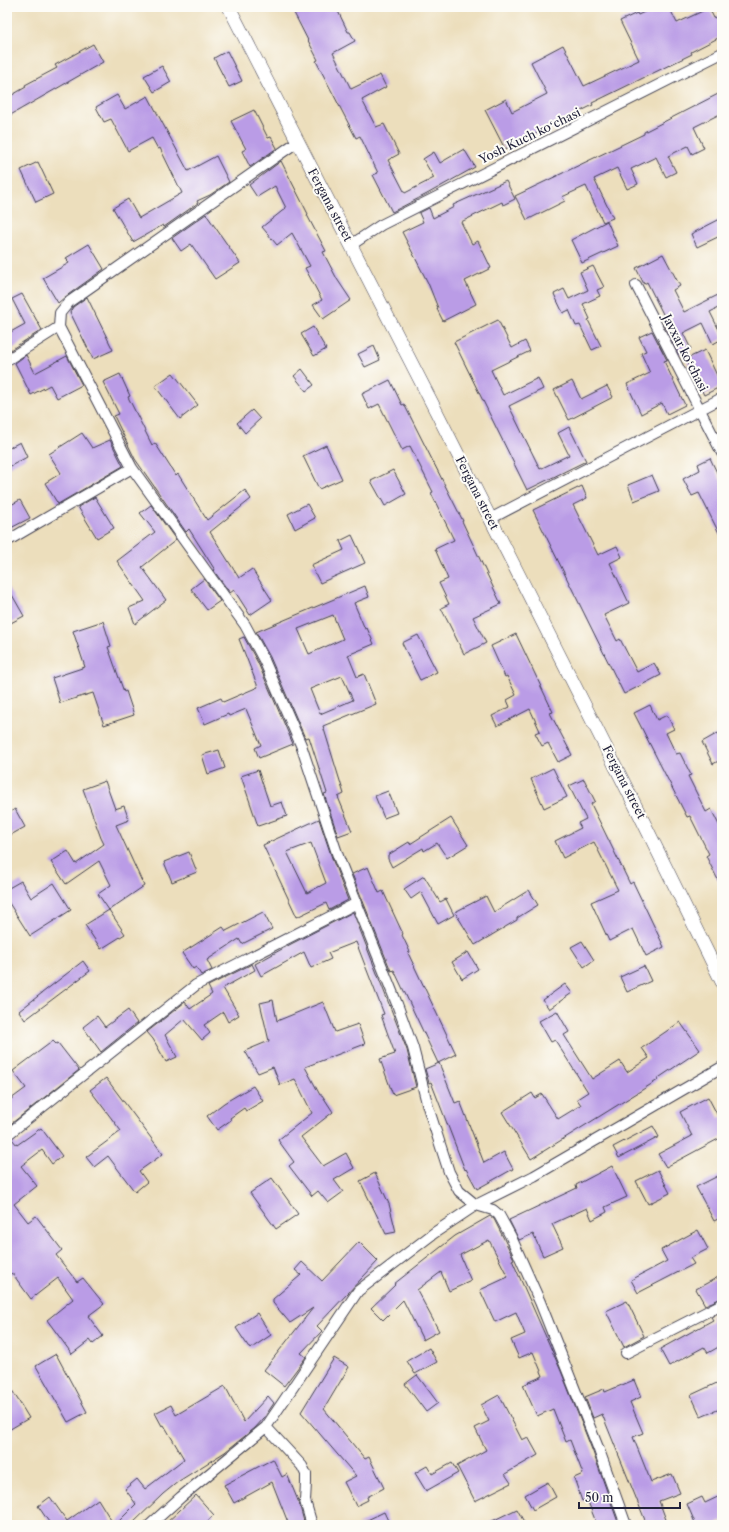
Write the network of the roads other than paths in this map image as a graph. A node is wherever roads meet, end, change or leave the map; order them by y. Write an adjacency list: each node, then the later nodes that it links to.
1 (229, 7): 3 (street, Fergana street)
2 (722, 53): 4 (street, Yosh Kuch koʻchasi)
3 (297, 142): 4 (street, Fergana street); 6 (street)
4 (351, 245): 12 (street, Fergana street)
5 (636, 285): 9 (street, Javxar koʻchasi)
6 (59, 327): 7 (street); 11 (street)
7 (7, 360)
8 (722, 398): 9 (street)
9 (699, 410): 10 (street, Javxar koʻchasi); 12 (street)
10 (722, 453)
11 (132, 468): 13 (street); 14 (street)
12 (490, 519): 15 (street, Fergana street)
13 (7, 541)
14 (357, 904): 17 (street); 18 (street)
15 (722, 982)
16 (722, 1067): 18 (street)
17 (7, 1135)
18 (476, 1205): 21 (street); 24 (street)
19 (722, 1304): 20 (street)
20 (626, 1354)
21 (266, 1426): 22 (street); 23 (street)
22 (150, 1525)
23 (312, 1525)
24 (626, 1525)

